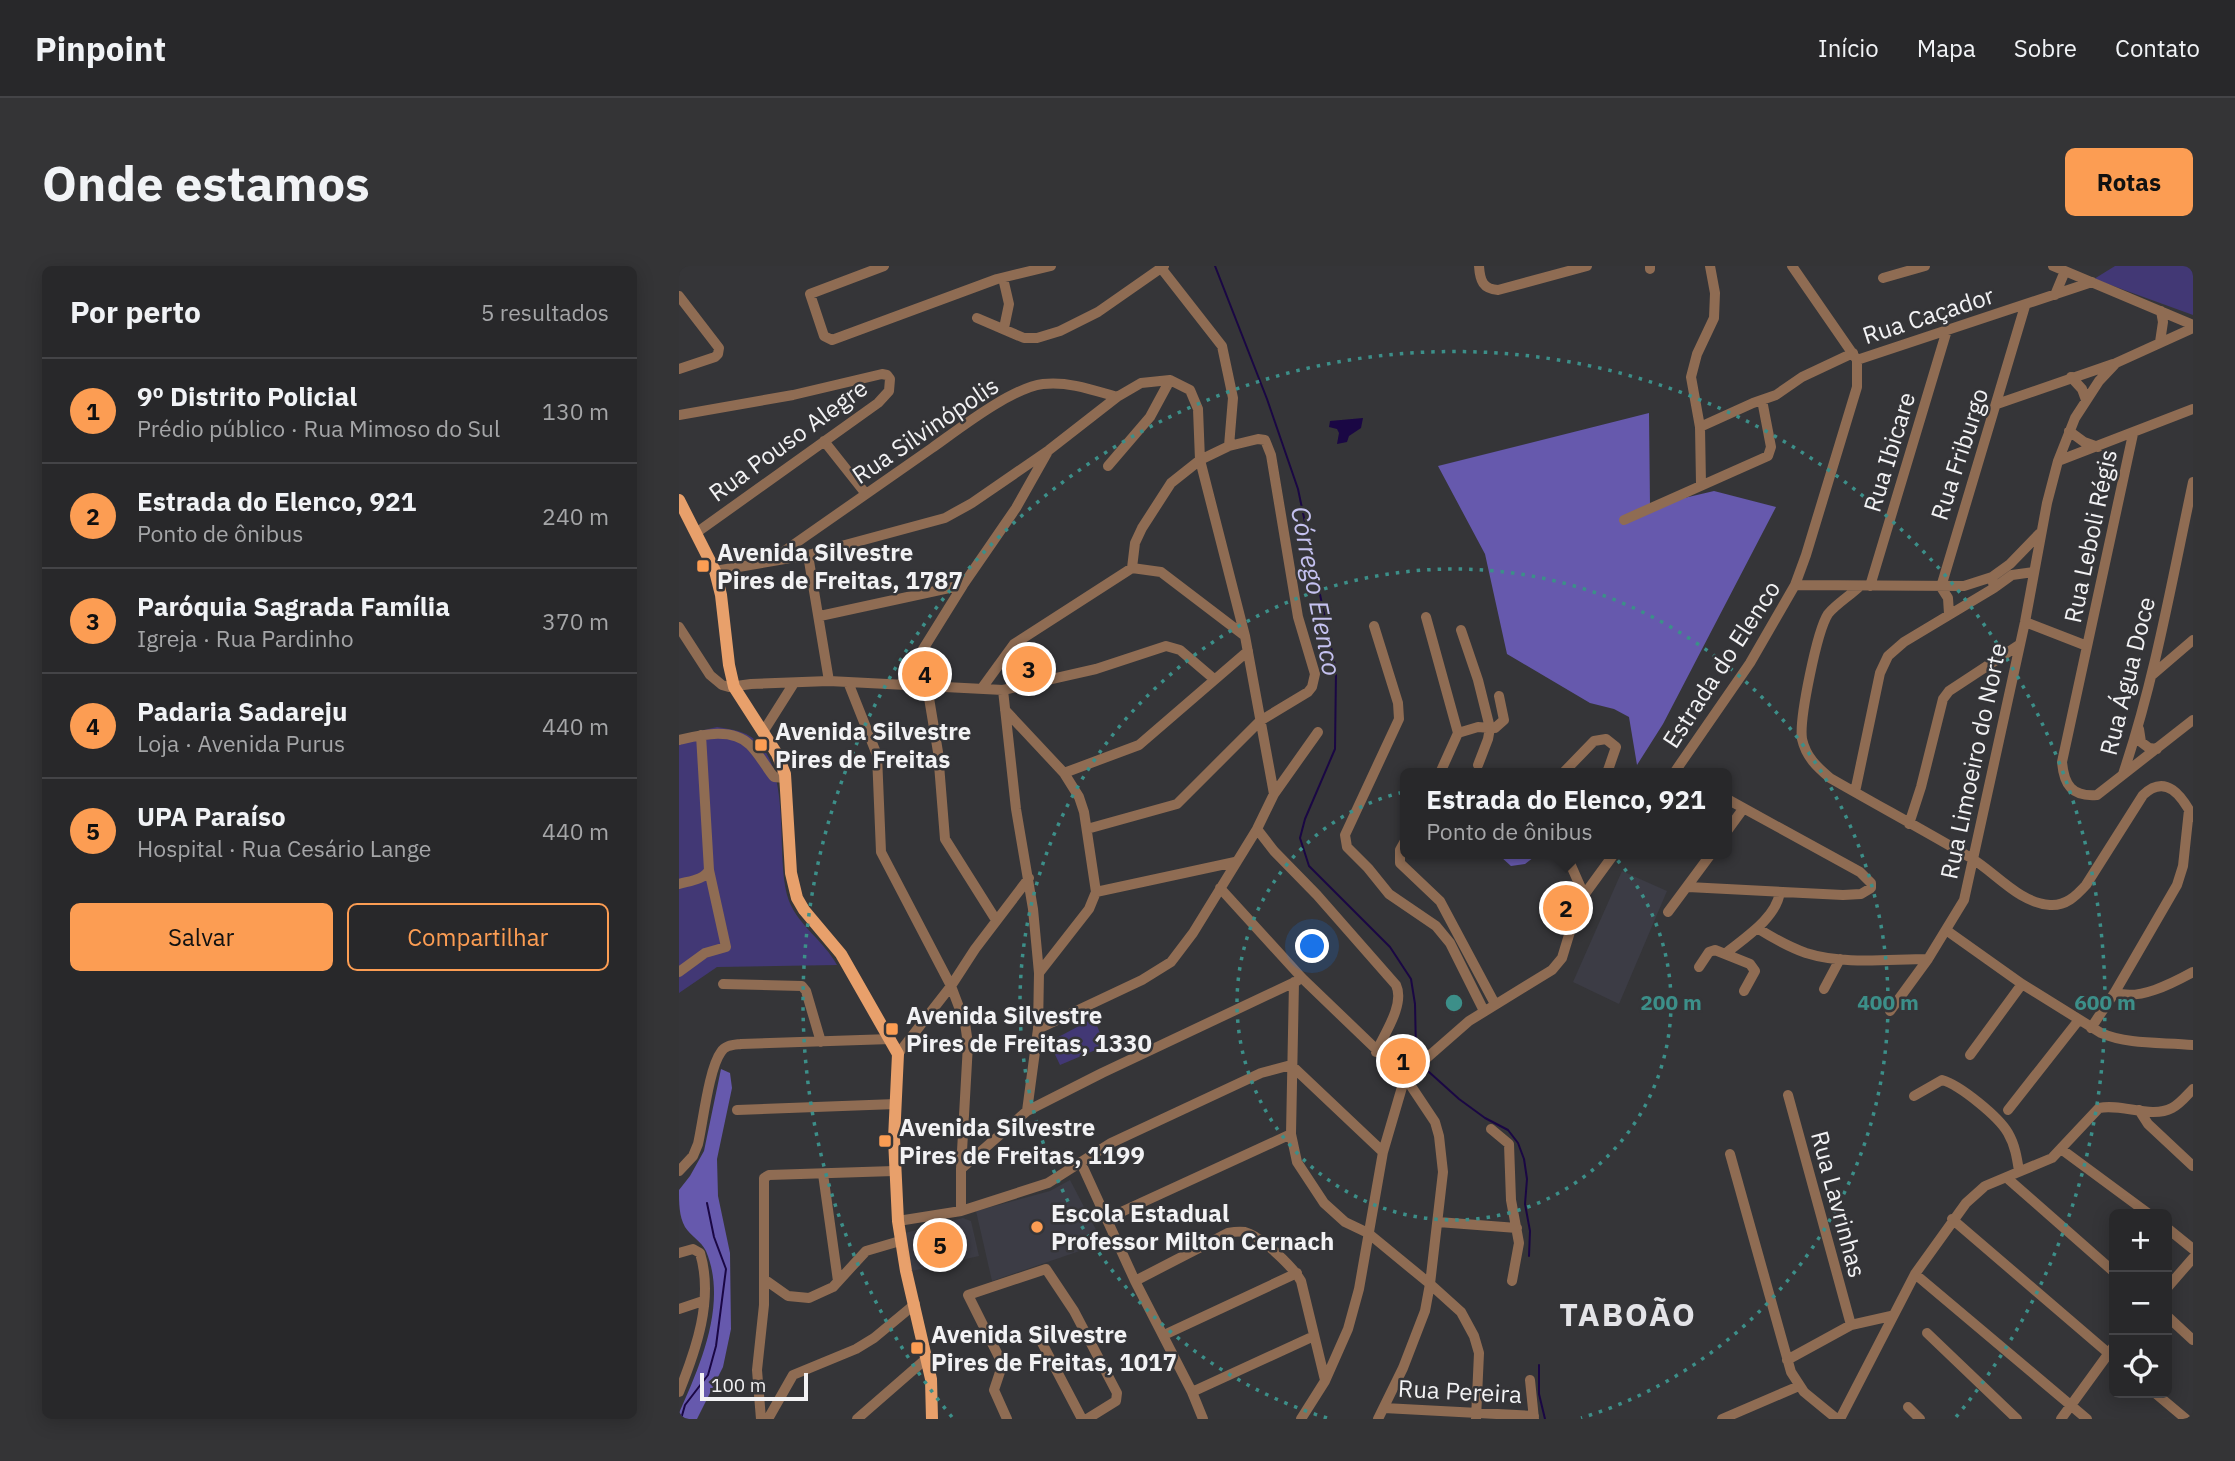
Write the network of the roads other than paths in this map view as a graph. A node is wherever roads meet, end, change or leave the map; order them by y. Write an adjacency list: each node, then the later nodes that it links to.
1 (884, 266): 13 (street)
2 (995, 266): 13 (street)
3 (1051, 266): 13 (street)
4 (1479, 266): 5 (street)
5 (1587, 266)
6 (1710, 266): 35 (street)
7 (1792, 266): 24 (street)
8 (1925, 266): 12 (street)
9 (2053, 266): 11 (street)
10 (1163, 267): 21 (street); 39 (street)
11 (2065, 271): 14 (street); 15 (street)
12 (1883, 278)
13 (1001, 279): 21 (street)
14 (2092, 282): 15 (street, Rua Caçador); 18 (street)
15 (2055, 295): 17 (street, Rua Caçador)
16 (679, 296): 26 (street)
17 (2025, 306): 22 (street, Rua Caçador); 32 (street, Rua Friburgo)
18 (2161, 311): 20 (street); 23 (street)
19 (978, 318): 21 (street)
20 (2193, 326): 23 (street)
21 (1004, 328)
22 (1947, 330): 24 (street, Rua Caçador); 60 (street, Rua Ibicare)
23 (2160, 342): 25 (street)
24 (1855, 356): 30 (street, Rua Caçador); 59 (street)
25 (2116, 363): 27 (street); 31 (street)
26 (679, 369)
27 (2071, 377): 31 (street); 32 (street)
28 (1170, 380): 29 (street); 42 (street); 44 (street)
29 (1117, 397): 41 (street); 47 (street, Rua Silvinópolis)
30 (1762, 400): 35 (street, Rua Caçador); 46 (street)
31 (2086, 400): 36 (street)
32 (1997, 404): 61 (street, Rua Friburgo)
33 (2193, 409): 37 (street)
34 (679, 415): 38 (street, Rua Pouso Alegre)
35 (1700, 427): 46 (street)
36 (2069, 431): 40 (street); 43 (street)
37 (2133, 434): 40 (street); 73 (street, Rua Leboli Régis)
38 (824, 441): 47 (street); 50 (street, Rua Pouso Alegre)
39 (1229, 446): 42 (street); 89 (street)
40 (2098, 447): 43 (street)
41 (1049, 450): 52 (street); 58 (street)
42 (1200, 460): 54 (street); 69 (street)
43 (2058, 461): 51 (street)
44 (1108, 466)
45 (2193, 482): 70 (street, Rua Água Doce)
46 (1701, 484): 49 (street)
47 (866, 494): 53 (street, Rua Silvinópolis)
48 (679, 500): 50 (main road)
49 (1624, 520)
50 (696, 533): 55 (main road)
51 (2040, 533): 56 (street); 57 (street, Estrada do Elenco)
52 (808, 555): 53 (street); 63 (street)
53 (772, 560): 55 (street)
54 (1132, 568): 69 (street); 84 (street)
55 (715, 571): 83 (main road)
56 (2034, 572): 57 (street, Estrada do Elenco); 65 (street)
57 (1993, 582): 61 (street, Estrada do Elenco); 62 (street)
58 (963, 585): 63 (street); 81 (street)
59 (1795, 585): 60 (street, Estrada do Elenco); 102 (street, Estrada do Elenco)
60 (1865, 586): 61 (street, Estrada do Elenco); 106 (street)
61 (1941, 587): 62 (street)
62 (1949, 614): 106 (street)
63 (820, 617): 78 (street)
64 (1426, 617): 94 (street)
65 (2025, 622): 72 (street, Rua Limoeiro do Norte); 73 (street, Rua Água Doce)
66 (1374, 626): 148 (street)
67 (679, 627): 83 (street)
68 (1461, 630): 90 (street)
69 (1245, 636): 74 (street)
70 (2161, 637): 75 (street); 76 (street, Rua Água Doce)
71 (2193, 640): 75 (street)
72 (2019, 645): 112 (street); 119 (street, Rua Limoeiro do Norte)
73 (2087, 646): 104 (street, Rua Água Doce)
74 (1248, 650): 77 (street); 89 (street)
75 (2179, 651): 76 (street)
76 (2151, 676): 91 (street, Rua Água Doce)
77 (1214, 679): 85 (street); 103 (street)
78 (829, 681): 79 (street); 80 (street)
79 (794, 682): 83 (street); 92 (street)
80 (848, 682): 81 (street); 143 (street)
81 (902, 683): 82 (street)
82 (927, 686): 84 (street); 130 (street)
83 (734, 687): 92 (main road)
84 (982, 688): 85 (street)
85 (1003, 690): 87 (street)
86 (1499, 696): 90 (street)
87 (1005, 709): 103 (street); 122 (street)
88 (2193, 720): 97 (street)
89 (1260, 722): 107 (street); 113 (street)
90 (1490, 728): 94 (street); 98 (street)
91 (2139, 728): 97 (street); 104 (street, Rua Água Doce)
92 (763, 732): 105 (main road)
93 (1318, 733): 107 (street)
94 (1458, 733): 99 (street)
95 (701, 735): 96 (street); 105 (street); 121 (street)
96 (679, 740)
97 (2157, 749): 104 (street)
98 (1478, 765)
99 (1442, 768)
100 (1568, 768): 101 (street)
101 (1609, 768)
102 (1682, 768)
103 (1064, 773): 113 (street)
104 (2123, 774)
105 (785, 778): 153 (main road)
106 (1855, 792): 112 (street)
107 (1274, 794): 114 (street)
108 (1732, 802): 109 (street)
109 (1742, 809): 111 (street); 127 (street)
110 (2192, 811): 119 (street); 146 (street)
111 (1732, 824)
112 (1909, 824): 119 (street)
113 (1087, 829): 126 (street)
114 (1257, 829): 120 (street); 156 (street)
115 (1400, 859): 147 (street)
116 (1568, 859): 128 (street)
117 (1610, 859): 128 (street)
118 (1708, 859): 124 (street)
119 (1975, 860): 132 (street, Rua Limoeiro do Norte)
120 (1235, 862): 125 (street); 126 (street)
121 (709, 870): 123 (street); 137 (street)
122 (1029, 878): 130 (street); 138 (street)
123 (679, 884)
124 (1688, 887): 127 (street); 129 (street)
125 (1220, 888): 140 (street); 152 (street)
126 (1096, 892): 138 (street)
127 (1780, 892): 131 (street)
128 (1584, 895): 147 (street)
129 (1668, 912)
130 (996, 920): 143 (street)
131 (1757, 929): 133 (street); 134 (street)
132 (1947, 930): 135 (street, Rua Limoeiro do Norte); 142 (street)
133 (1726, 953): 136 (street); 145 (street)
134 (1840, 959): 135 (street); 144 (street)
135 (1928, 959): 149 (street, Rua Limoeiro do Norte)
136 (1699, 967)
137 (679, 972)
138 (1039, 972): 152 (street)
139 (2192, 973): 146 (street)
140 (1298, 980): 156 (street); 159 (street); 168 (street)
141 (723, 984): 154 (street)
142 (2022, 984): 150 (street); 158 (street)
143 (951, 986): 157 (street); 176 (street)
144 (1824, 989)
145 (1744, 991)
146 (2115, 992): 151 (street)
147 (1495, 1004): 148 (street)
148 (1484, 1011): 160 (street)
149 (1890, 1011)
150 (2078, 1021): 151 (street); 166 (street)
151 (2091, 1028): 155 (street)
152 (1038, 1029): 168 (street)
153 (891, 1039): 154 (street); 157 (main road)
154 (821, 1042): 177 (street)
155 (2193, 1045)
156 (1376, 1052): 160 (street)
157 (898, 1054): 164 (main road)
158 (1970, 1055)
159 (1291, 1065): 170 (street); 172 (street); 174 (street)
160 (1405, 1077): 172 (street); 187 (street)
161 (2193, 1089): 167 (street)
162 (1788, 1095): 209 (street, Rua Lavrinhas)
163 (1913, 1096): 179 (street)
164 (896, 1104): 165 (street); 178 (main road)
165 (737, 1110)
166 (2008, 1110)
167 (2139, 1110): 171 (street); 175 (street)
168 (1027, 1111): 176 (street)
169 (1491, 1129): 188 (street)
170 (1291, 1134): 184 (street); 190 (street)
171 (2061, 1149): 179 (street); 182 (street)
172 (1383, 1152): 190 (street)
173 (1730, 1154): 218 (street)
174 (1081, 1163): 183 (street); 184 (street)
175 (2193, 1166)
176 (961, 1168): 183 (street)
177 (679, 1171)
178 (894, 1171): 180 (street); 186 (main road)
179 (2019, 1171): 181 (street)
180 (823, 1174): 198 (street); 199 (street)
181 (2007, 1178): 185 (street); 195 (street)
182 (2143, 1209)
183 (961, 1211): 186 (street)
184 (1106, 1219): 200 (street)
185 (1952, 1219): 197 (street); 215 (street)
186 (898, 1221): 191 (main road)
187 (1438, 1222): 188 (street); 203 (street)
188 (1517, 1228): 201 (street)
189 (2172, 1232): 192 (street)
190 (1368, 1233): 203 (street); 221 (street)
191 (900, 1241): 199 (street); 205 (main road)
192 (2193, 1249)
193 (679, 1253): 204 (street)
194 (2193, 1258): 202 (street)
195 (2109, 1268)
196 (1297, 1273): 200 (street); 211 (street); 212 (street)
197 (1915, 1274): 207 (street); 226 (street)
198 (764, 1279): 199 (street); 232 (street)
199 (838, 1281)
200 (1135, 1281): 211 (street)
201 (1513, 1281)
202 (2172, 1282)
203 (1430, 1284): 227 (street); 230 (street)
204 (703, 1301): 206 (street); 219 (street)
205 (915, 1304): 217 (main road); 233 (street)
206 (679, 1309)
207 (1891, 1316): 209 (street); 242 (street)
208 (2172, 1321): 213 (street)
209 (1851, 1325): 218 (street)
210 (1927, 1333): 244 (street)
211 (1164, 1335): 224 (street)
212 (1314, 1336): 221 (street); 224 (street)
213 (2193, 1340)
214 (1041, 1341): 237 (street)
215 (2109, 1350)
216 (2109, 1356): 226 (street)
217 (927, 1358): 234 (street); 235 (main road)
218 (1787, 1360): 222 (street)
219 (684, 1369): 223 (street)
220 (1530, 1380): 231 (street)
221 (1325, 1381): 239 (street)
222 (1799, 1386): 241 (street); 242 (street)
223 (679, 1392)
224 (1192, 1392): 238 (street)
225 (2161, 1398): 247 (street)
226 (2072, 1406): 245 (street); 246 (street)
227 (1384, 1408): 229 (street, Rua Pereira); 240 (street)
228 (1908, 1408): 243 (street)
229 (1405, 1414): 230 (street, Rua Pereira)
230 (1476, 1417): 231 (street, Rua Pereira)
231 (1534, 1418)
232 (761, 1419)
233 (768, 1419)
234 (857, 1419)
235 (932, 1419)
236 (1007, 1419): 237 (street)
237 (1085, 1419)
238 (1203, 1419)
239 (1301, 1419)
240 (1378, 1419)
241 (1722, 1419)
242 (1839, 1419)
243 (1920, 1419)
244 (2017, 1419)
245 (2061, 1419)
246 (2087, 1419)
247 (2186, 1419)

